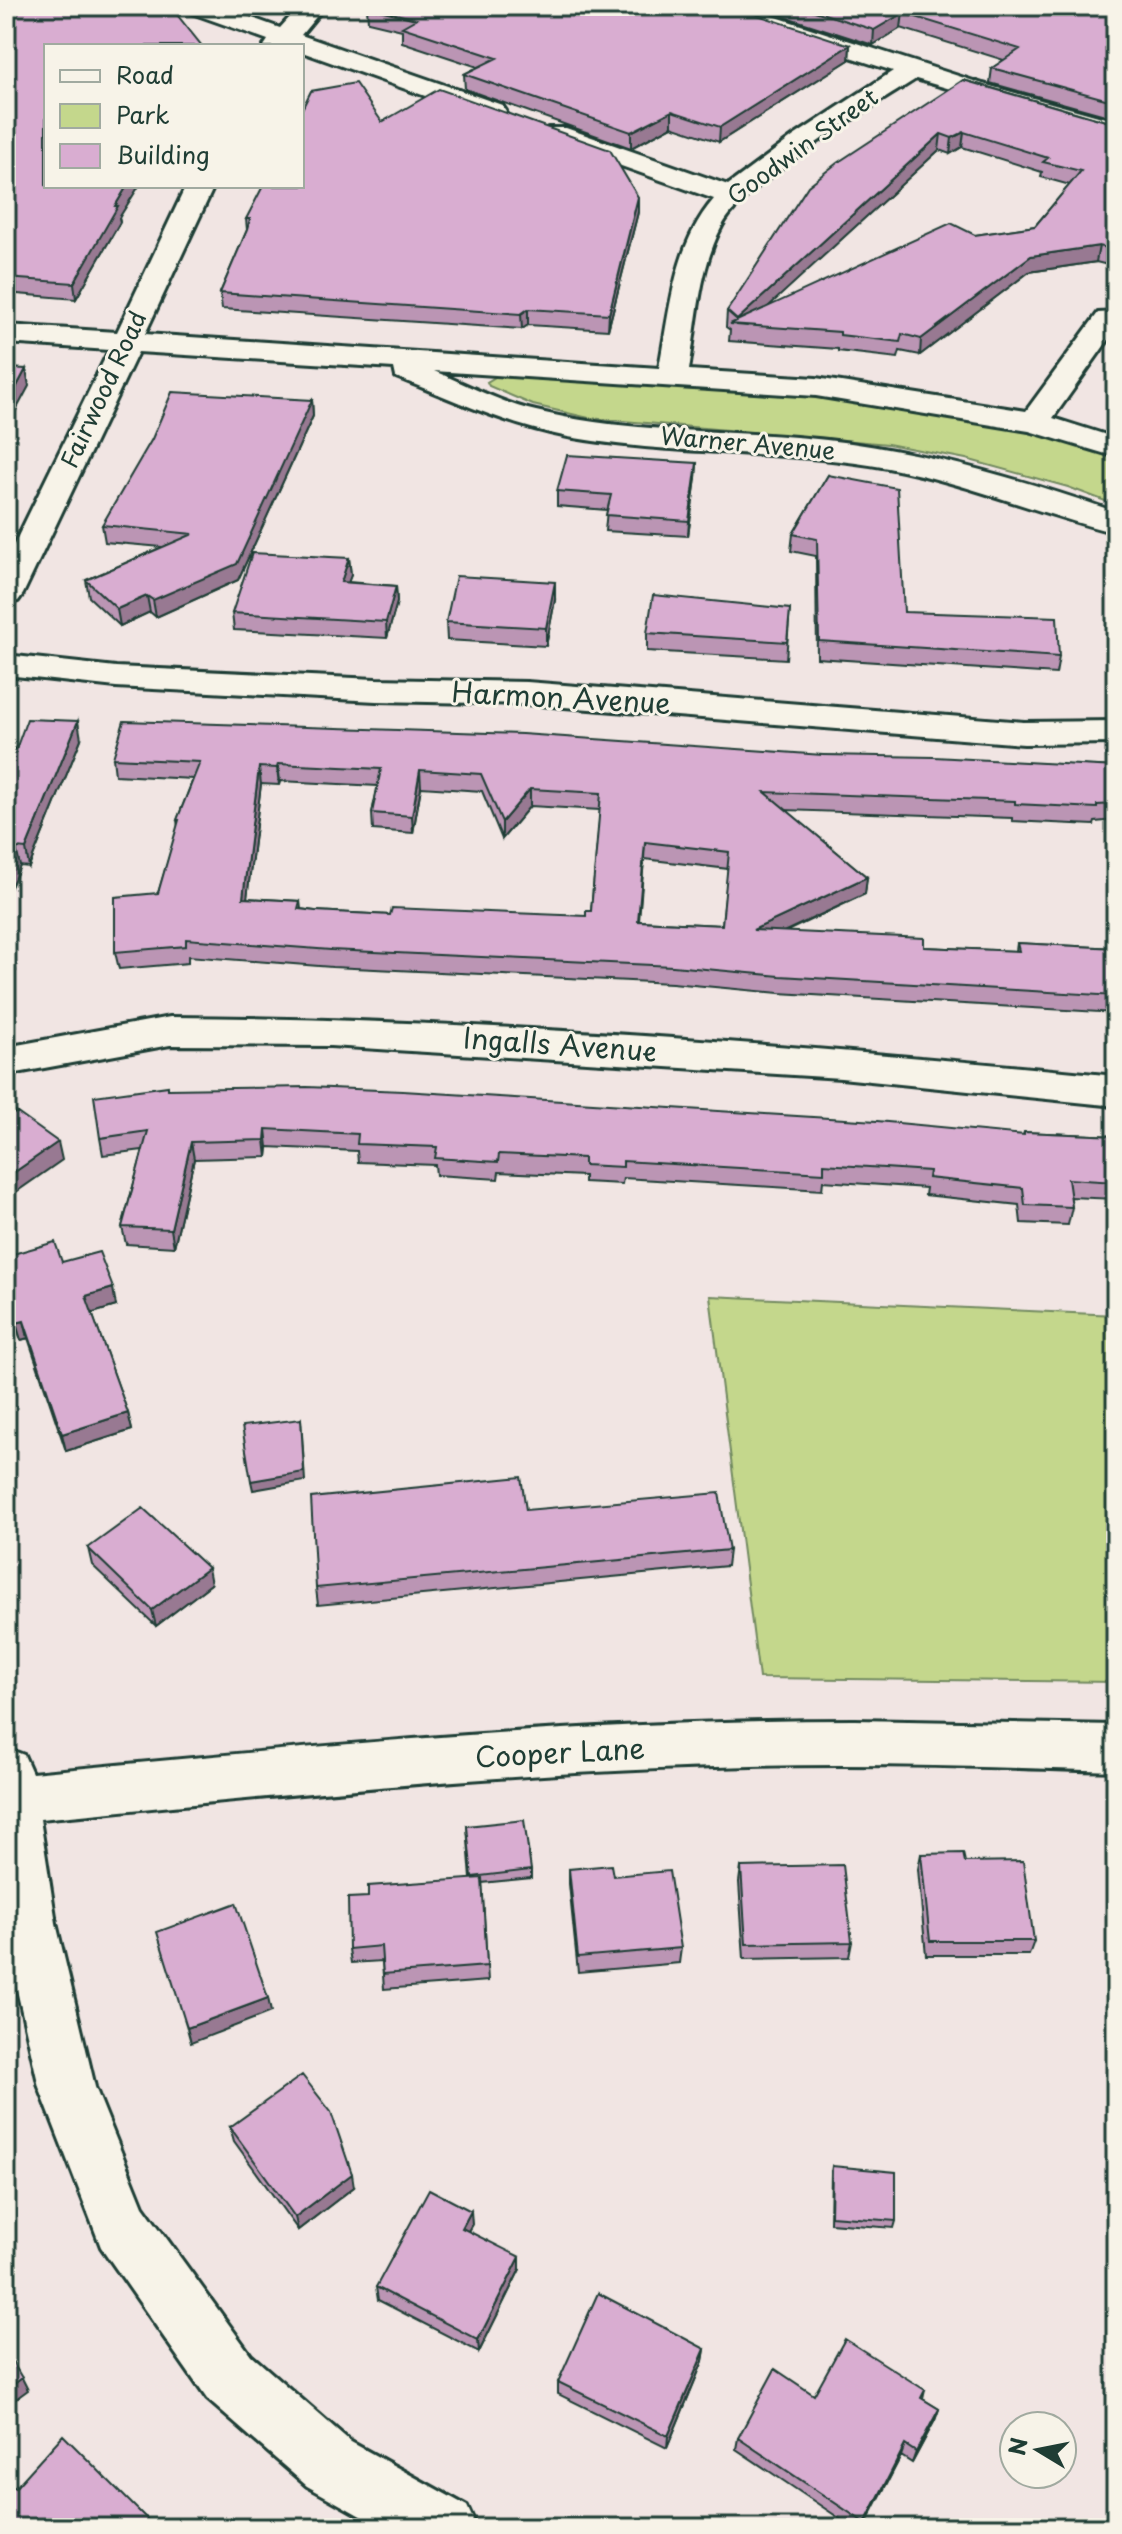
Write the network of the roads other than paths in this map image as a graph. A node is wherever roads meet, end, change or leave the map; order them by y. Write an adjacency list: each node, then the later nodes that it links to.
1 (195, 6): 4 (street)
2 (313, 6): 4 (street)
3 (717, 6): 6 (street)
4 (280, 41)
5 (304, 49): 9 (street)
6 (915, 68): 7 (street); 9 (street, Goodwin Street)
7 (1116, 129)
8 (199, 188): 12 (street, Fairwood Road)
9 (732, 196): 14 (street, Goodwin Street)
10 (1108, 319): 15 (street)
11 (6, 334): 12 (street, Warner Avenue)
12 (127, 342): 13 (street, Warner Avenue); 18 (street, Fairwood Road)
13 (382, 362): 14 (street, Warner Avenue); 17 (street, Warner Avenue)
14 (672, 378): 15 (street, Warner Avenue)
15 (1034, 422): 16 (street, Warner Avenue)
16 (1116, 448)
17 (1116, 523)
18 (6, 594)
19 (6, 665): 20 (street, Harmon Avenue)
20 (1116, 732)
21 (6, 1061): 22 (street, Ingalls Avenue)
22 (1116, 1091)
23 (1116, 1748): 24 (street, Cooper Lane)
24 (8, 1789): 25 (street)
25 (445, 2528)

